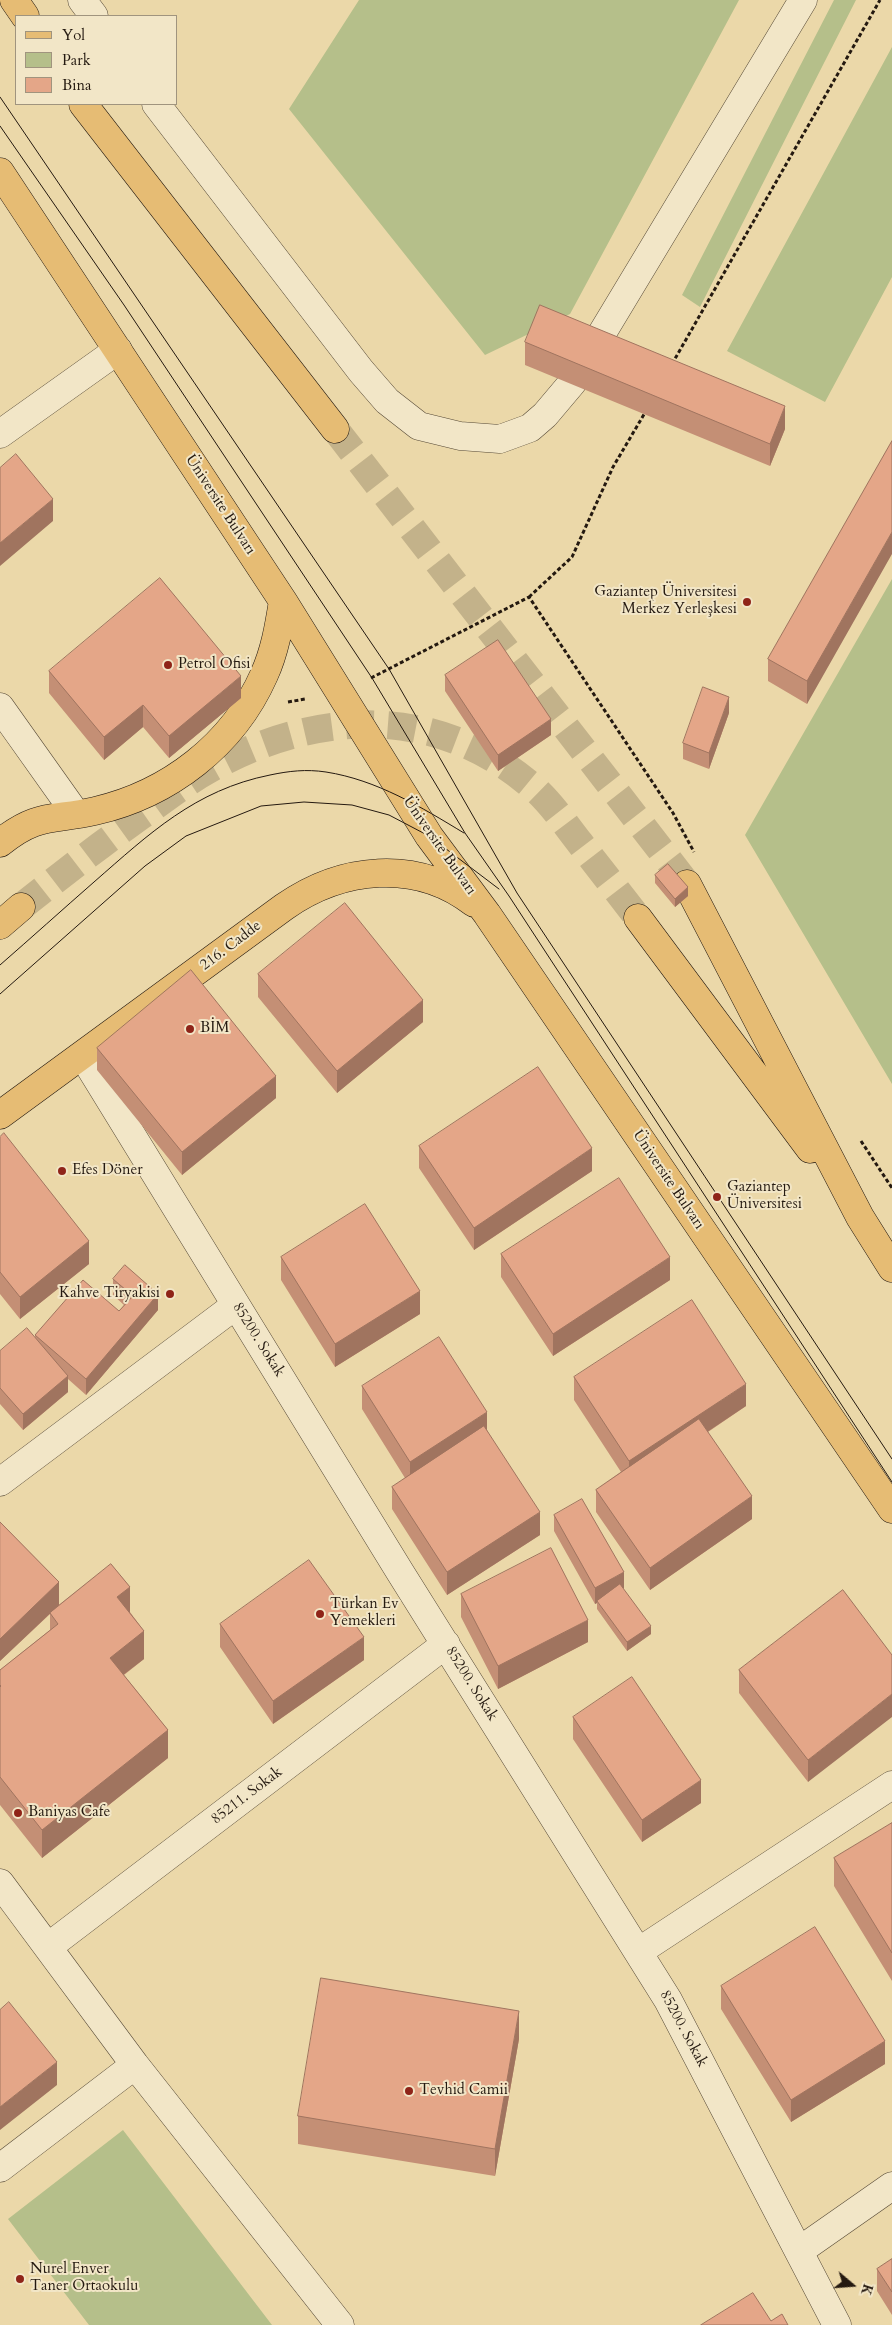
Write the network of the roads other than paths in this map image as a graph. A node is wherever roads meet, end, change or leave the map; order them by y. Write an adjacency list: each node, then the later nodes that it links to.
1 (14, 0): 4 (main road)
2 (82, 0): 5 (street)
3 (803, 0): 7 (street)
4 (23, 15)
5 (93, 15)
6 (84, 105): 10 (main road)
7 (157, 105)
8 (0, 172): 9 (main road, Üniversite Bulvarı)
9 (118, 350): 11 (street); 12 (main road, Üniversite Bulvarı)
10 (335, 429)
11 (0, 434)
12 (283, 601): 14 (main road); 18 (main road, Üniversite Bulvarı)
13 (0, 707): 14 (street)
14 (76, 814): 15 (main road)
15 (0, 844)
16 (687, 884): 23 (main road)
17 (21, 907): 20 (main road)
18 (487, 914): 21 (main road, 216. Cadde); 27 (main road, Üniversite Bulvarı)
19 (638, 918): 23 (main road)
20 (0, 925)
21 (83, 1056): 22 (main road, 216. Cadde); 25 (street, 85200. Sokak)
22 (0, 1115)
23 (860, 1217): 24 (main road)
24 (892, 1268)
25 (236, 1305): 26 (street); 28 (street, 85200. Sokak)
26 (0, 1482)
27 (892, 1510)
28 (446, 1644): 31 (street, 85211. Sokak); 32 (street, 85200. Sokak)
29 (892, 1786): 32 (street)
30 (0, 1883): 31 (street)
31 (48, 1947): 33 (street)
32 (638, 1952): 36 (street, 85200. Sokak)
33 (135, 2065): 34 (street); 37 (street)
34 (0, 2168)
35 (892, 2186): 36 (street)
36 (799, 2251): 38 (street, 85200. Sokak)
37 (340, 2325)
38 (838, 2325)

